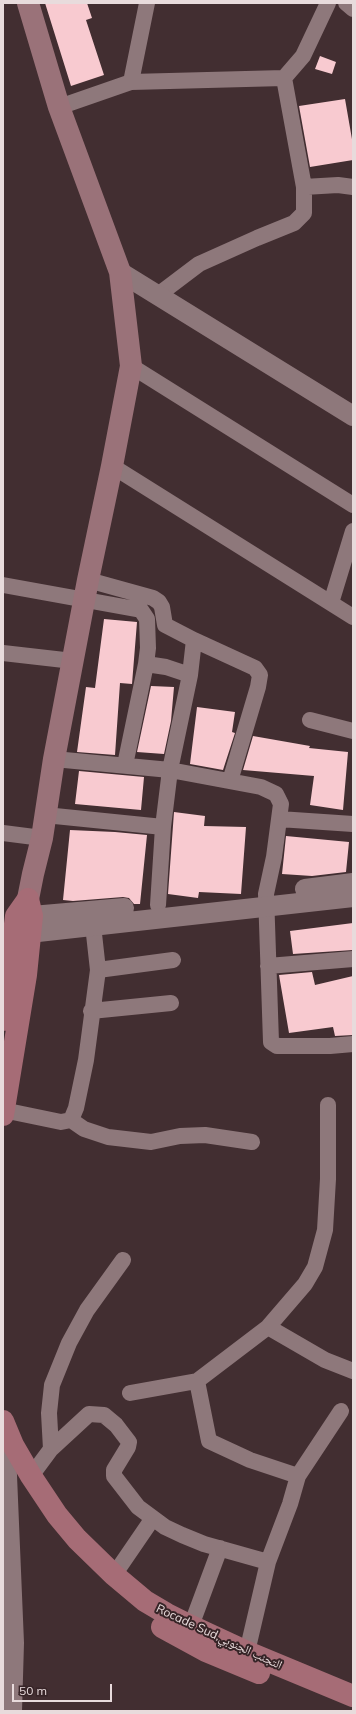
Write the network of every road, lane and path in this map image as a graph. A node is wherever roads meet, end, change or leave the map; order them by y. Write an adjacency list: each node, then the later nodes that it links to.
1 (28, 3): 8 (main road)
2 (147, 3): 7 (street)
3 (328, 3): 6 (street)
4 (346, 3): 5 (street)
5 (353, 9)
6 (284, 78): 7 (street); 9 (street)
7 (131, 82): 8 (street)
8 (59, 107): 11 (main road)
9 (304, 187): 10 (street); 12 (street)
10 (353, 187)
11 (120, 272): 12 (street); 13 (main road)
12 (158, 295): 14 (street)
13 (131, 366): 15 (main road); 16 (street)
14 (353, 416)
15 (112, 466): 19 (main road); 20 (street)
16 (353, 505)
17 (353, 531): 20 (street)
18 (3, 585): 19 (street)
19 (86, 590): 22 (street); 24 (main road); 25 (street)
20 (331, 603): 21 (street)
21 (353, 617)
22 (194, 640): 26 (street); 32 (street)
23 (3, 652): 24 (street)
24 (73, 661): 29 (main road)
25 (146, 664): 26 (street); 30 (street)
26 (190, 675): 31 (street)
27 (310, 720): 28 (street)
28 (353, 731)
29 (54, 759): 30 (street); 33 (main road)
30 (125, 766): 31 (street)
31 (170, 770): 32 (street); 36 (street)
32 (230, 781): 34 (street)
33 (45, 814): 36 (street); 38 (main road)
34 (279, 819): 35 (street); 41 (street)
35 (352, 820)
36 (163, 827): 42 (street)
37 (3, 833): 38 (street)
38 (42, 838): 43 (main road)
39 (353, 883): 41 (street)
40 (353, 898): 41 (street)
41 (265, 901): 42 (street); 44 (street); 47 (street)
42 (158, 905): 43 (street)
43 (18, 920): 44 (street); 51 (main road); 54 (main road)
44 (93, 925): 48 (street)
45 (353, 959): 47 (street)
46 (173, 960): 48 (street)
47 (268, 966): 52 (street)
48 (98, 970): 50 (street)
49 (172, 1004): 50 (street)
50 (91, 1012): 55 (street)
51 (3, 1020)
52 (353, 1044)
53 (328, 1105): 58 (street)
54 (3, 1112): 55 (street)
55 (72, 1120): 56 (street)
56 (252, 1142)
57 (123, 1260): 64 (street)
58 (268, 1327): 59 (street); 60 (street)
59 (353, 1371)
60 (197, 1381): 61 (street); 67 (street)
61 (130, 1393)
62 (341, 1411): 67 (street)
63 (4, 1423): 65 (street); 66 (main road, Rocade Sud,التجنب الجنوبي)
64 (51, 1449): 66 (street); 68 (street)
65 (5, 1456): 71 (street); 77 (main road, Rocade Sud,التجنب الجنوبي)
66 (31, 1476): 72 (main road, Rocade Sud,التجنب الجنوبي)
67 (298, 1476): 70 (street)
68 (153, 1518): 69 (street); 72 (street)
69 (220, 1548): 70 (street); 73 (street)
70 (268, 1562): 74 (street)
71 (7, 1572): 76 (street)
72 (114, 1574): 73 (main road, Rocade Sud,التجنب الجنوبي)
73 (191, 1626): 74 (main road, Rocade Sud,التجنب الجنوبي)
74 (247, 1652): 75 (main road, Rocade Sud,التجنب الجنوبي)
75 (353, 1696)
76 (12, 1711)
77 (352, 1711)

